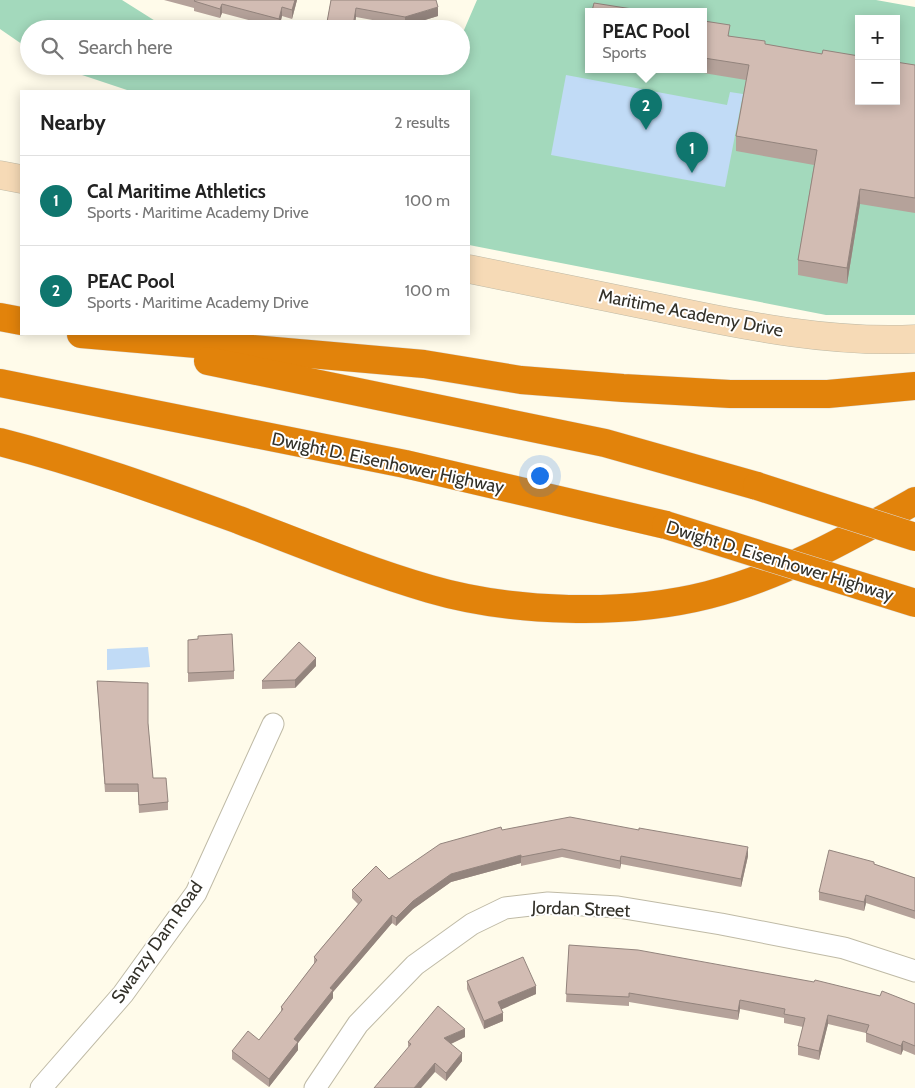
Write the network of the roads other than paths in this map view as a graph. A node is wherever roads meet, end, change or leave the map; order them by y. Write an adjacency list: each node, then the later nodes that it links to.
1 (0, 174): 2 (street)
2 (20, 179)
3 (470, 269): 8 (street, Maritime Academy Drive)
4 (0, 317): 5 (highway)
5 (20, 321)
6 (85, 335): 13 (highway, bridge)
7 (91, 335): 10 (highway)
8 (915, 339)
9 (0, 383): 14 (highway, Dwight D. Eisenhower Highway, bridge)
10 (915, 386)
11 (0, 442): 12 (highway)
12 (915, 502)
13 (915, 537)
14 (915, 603)
15 (273, 724): 17 (street, Swanzy Dam Road)
16 (915, 970): 18 (street, Jordan Street)
17 (41, 1088)
18 (315, 1088)

